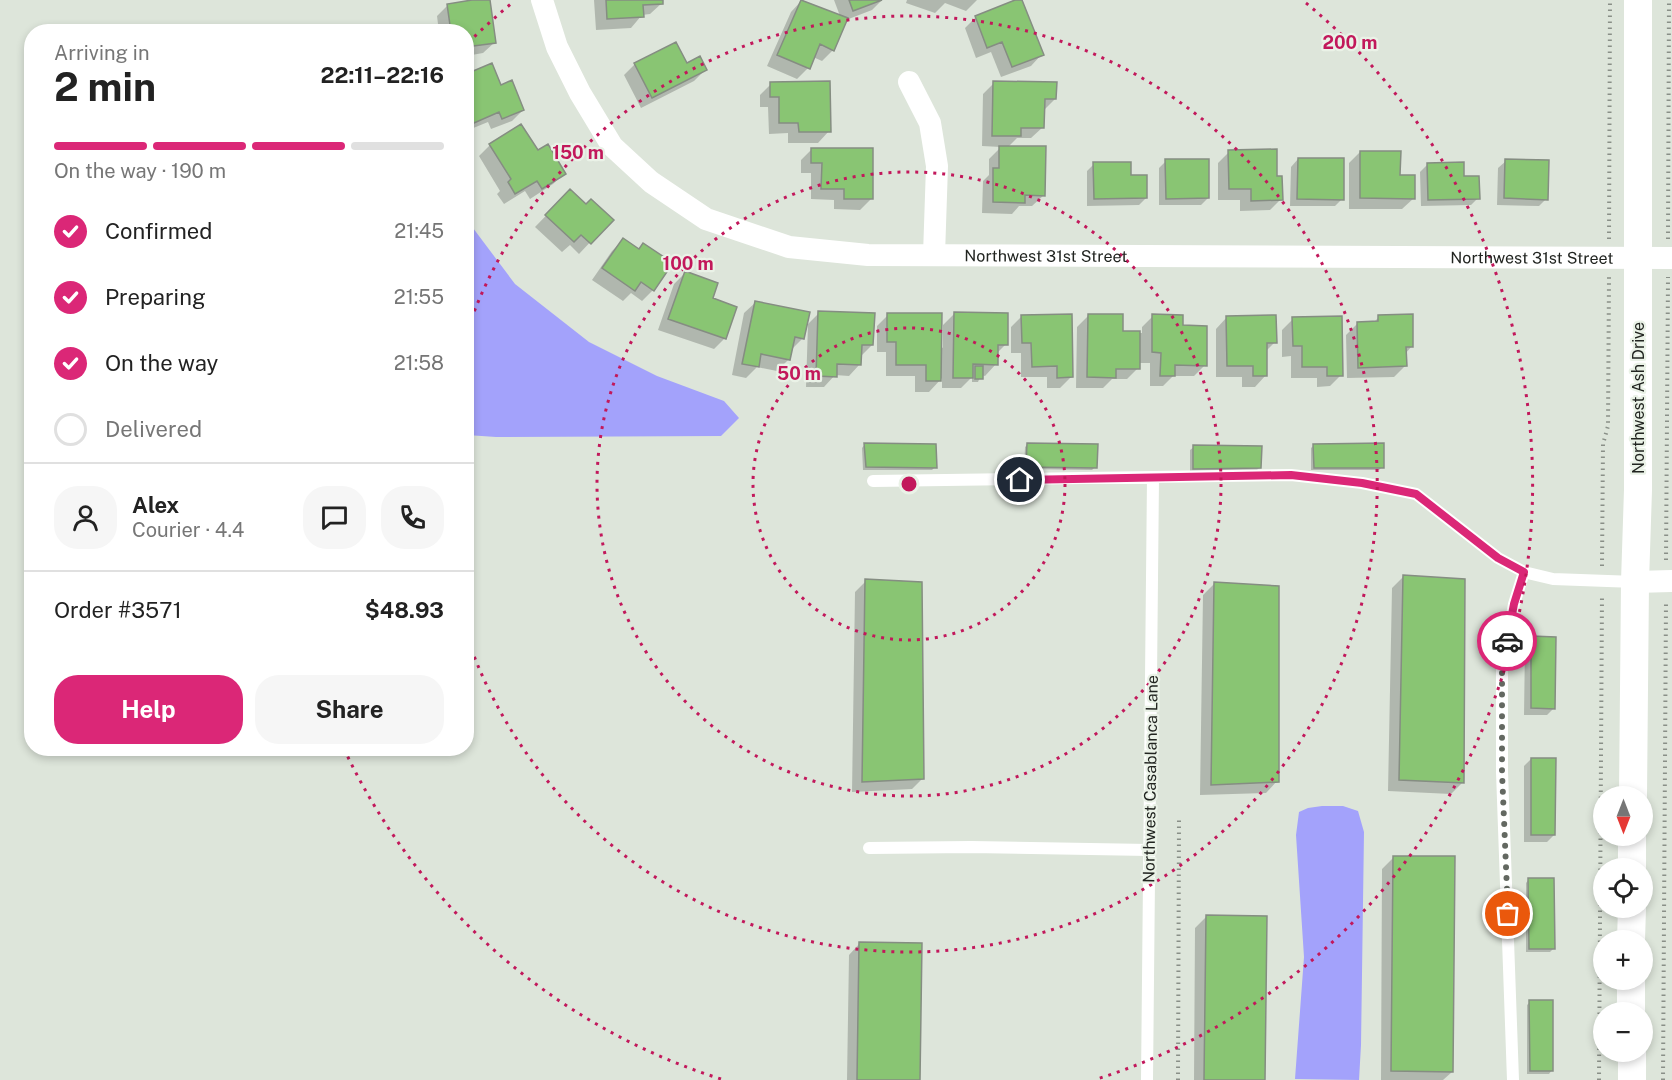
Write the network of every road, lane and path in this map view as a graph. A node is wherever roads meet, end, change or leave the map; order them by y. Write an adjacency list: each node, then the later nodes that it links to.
1 (542, 0): 6 (street, Northwest 31st Street)
2 (1610, 0): 7 (path)
3 (1638, 0): 8 (street, Northwest Ash Drive)
4 (1669, 0): 9 (path)
5 (909, 82): 6 (street)
6 (934, 255): 7 (street, Northwest 31st Street)
7 (1609, 258): 8 (street, Northwest 31st Street); 13 (path)
8 (1638, 258): 9 (street, Northwest 31st Street); 15 (street, Northwest Ash Drive)
9 (1670, 258): 14 (path)
10 (1153, 478): 11 (lane); 12 (lane); 19 (lane, Northwest Casablanca Lane)
11 (873, 481)
12 (1524, 572): 13 (lane); 23 (lane)
13 (1602, 581): 15 (lane); 24 (path)
14 (1669, 581): 15 (street); 26 (path)
15 (1635, 582): 16 (street, Northwest Ash Drive)
16 (1633, 786)
17 (1179, 819): 22 (path)
18 (870, 848): 19 (lane)
19 (1149, 850): 21 (lane, Northwest Casablanca Lane)
20 (1632, 1062): 25 (street)
21 (1147, 1080)
22 (1178, 1080)
23 (1513, 1080)
24 (1599, 1080)
25 (1632, 1080)
26 (1663, 1080)

